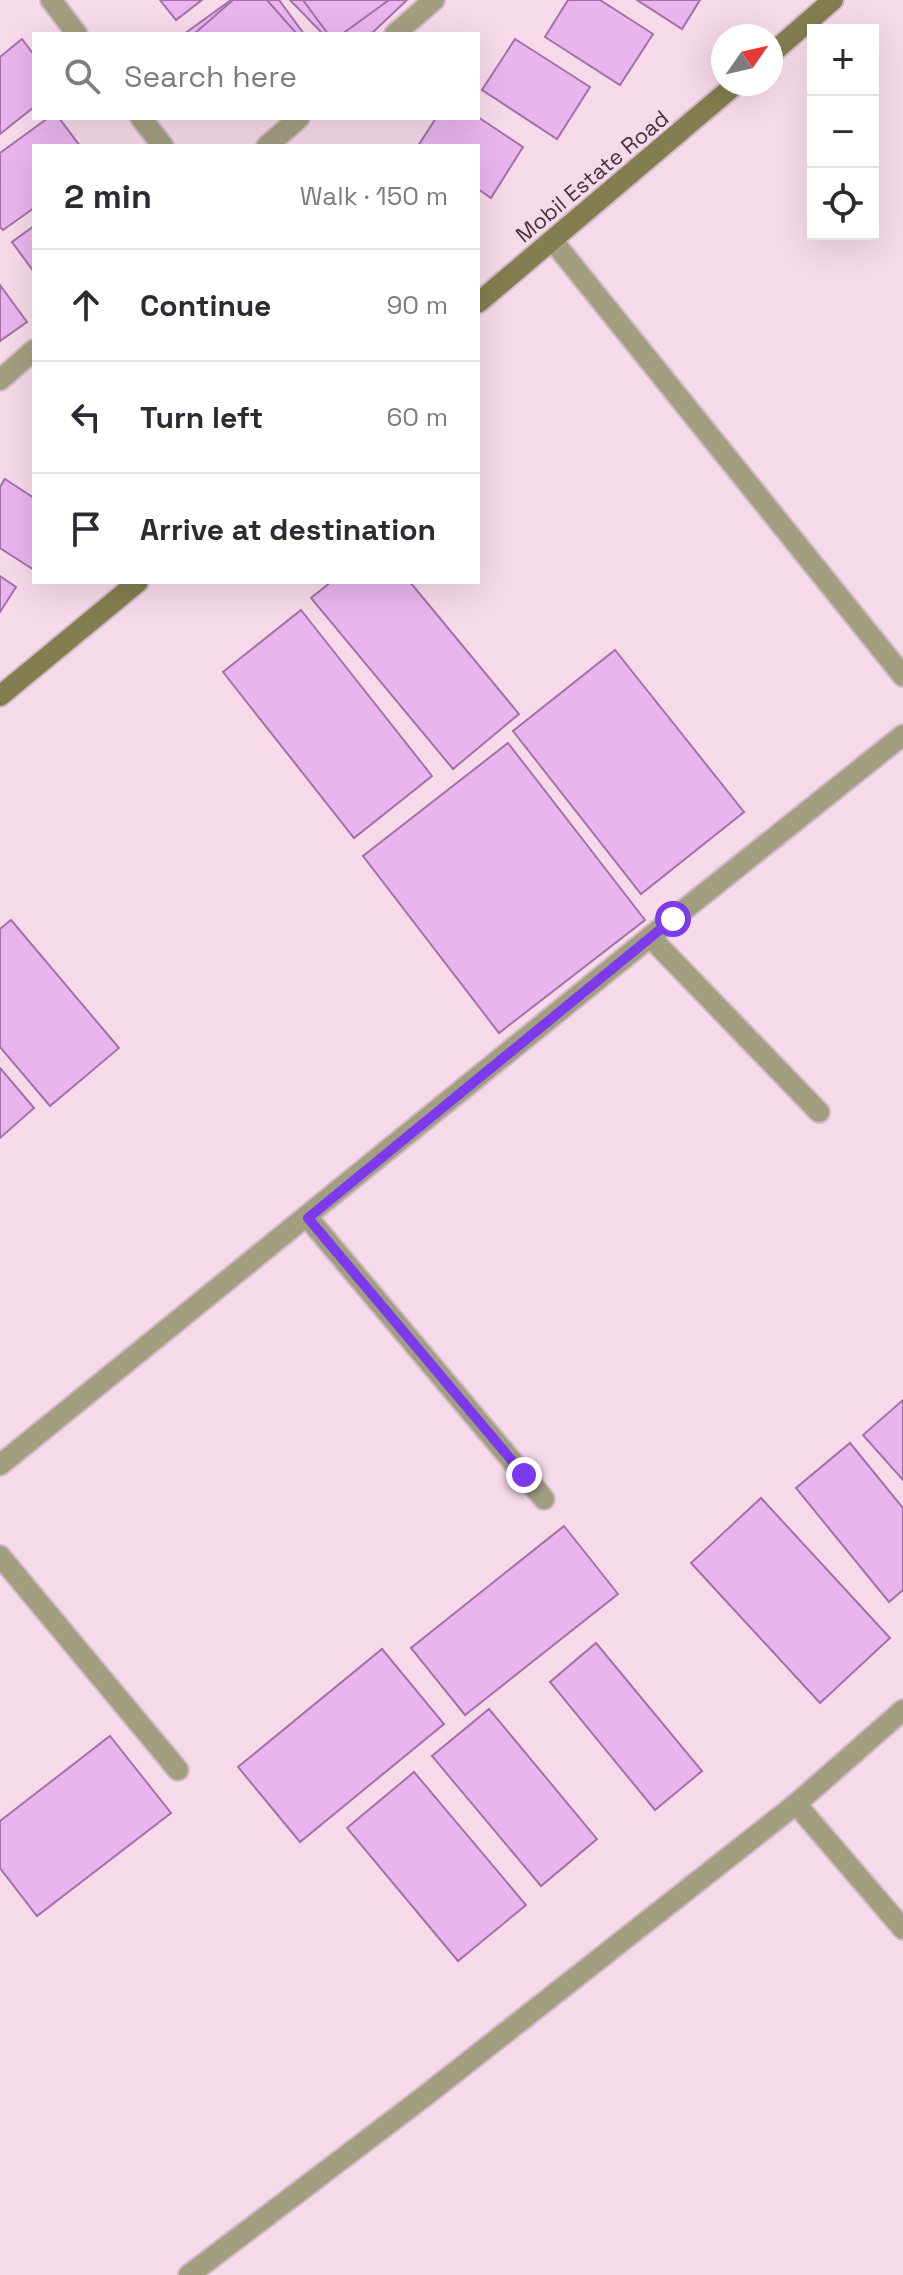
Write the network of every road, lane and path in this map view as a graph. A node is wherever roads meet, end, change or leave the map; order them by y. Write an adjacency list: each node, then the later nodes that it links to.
1 (51, 0): 4 (street)
2 (434, 0): 5 (street)
3 (833, 0): 6 (main road)
4 (75, 32)
5 (397, 32)
6 (783, 44)
7 (722, 96): 12 (main road, Mobil Estate Road)
8 (143, 120): 10 (street)
9 (297, 120): 11 (street)
10 (161, 144)
11 (269, 144)
12 (553, 241): 13 (main road, Mobil Estate Road); 17 (street)
13 (480, 301)
14 (32, 352): 15 (street)
15 (0, 380)
16 (136, 584): 18 (main road)
17 (903, 676)
18 (0, 696)
19 (903, 735): 20 (street)
20 (650, 937): 21 (street); 22 (street)
21 (819, 1112)
22 (308, 1218): 23 (street); 24 (street)
23 (0, 1465)
24 (544, 1499)
25 (0, 1556): 27 (street)
26 (903, 1710): 28 (street)
27 (178, 1770)
28 (796, 1804): 29 (street); 30 (street)
29 (903, 1929)
30 (189, 2275)

